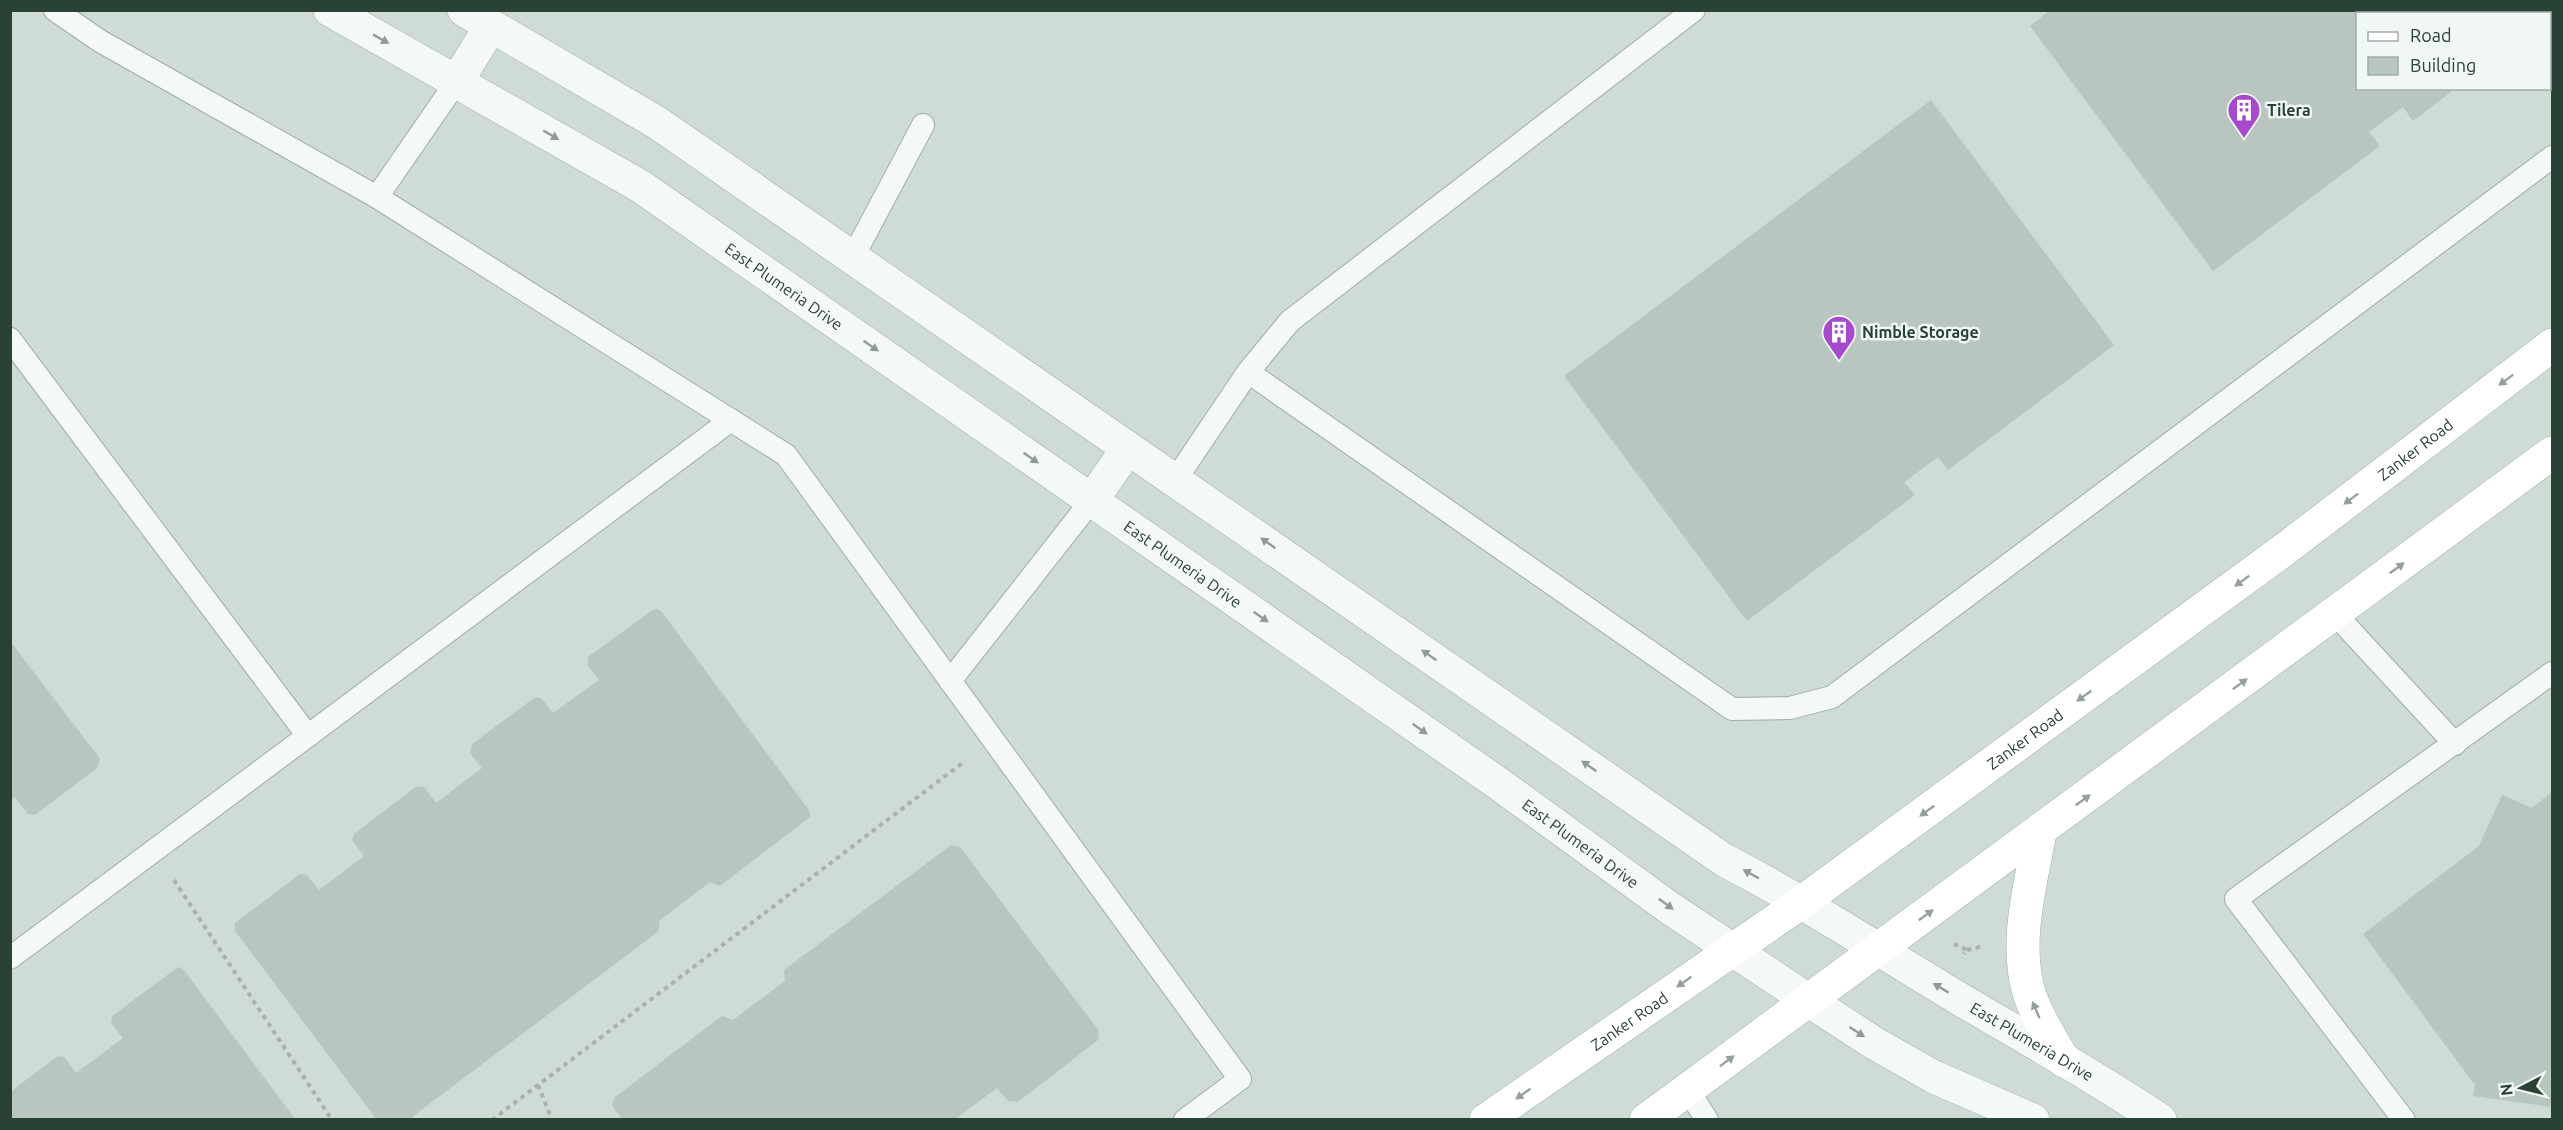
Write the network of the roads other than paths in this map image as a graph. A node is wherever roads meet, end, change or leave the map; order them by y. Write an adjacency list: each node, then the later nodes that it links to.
1 (55, 10): 8 (lane)
2 (330, 10): 5 (street, East Plumeria Drive, one-way to 5)
3 (1694, 10): 12 (lane)
4 (484, 16): 5 (street); 9 (street, East Plumeria Drive)
5 (457, 81): 8 (lane); 17 (street, East Plumeria Drive, one-way to 17)
6 (923, 125): 9 (lane)
7 (2553, 157): 12 (lane)
8 (378, 197): 13 (lane)
9 (853, 257): 14 (street, East Plumeria Drive)
10 (10, 339): 21 (lane)
11 (2553, 345): 24 (main road, Zanker Road, one-way to 24)
12 (1248, 372): 16 (lane)
13 (731, 420): 20 (lane); 21 (lane)
14 (1128, 448): 16 (street, East Plumeria Drive); 17 (street)
15 (2553, 453): 18 (main road, one-way to 15)
16 (1176, 479): 24 (street, East Plumeria Drive, one-way to 16)
17 (1092, 500): 20 (lane); 25 (street, East Plumeria Drive, one-way to 25)
18 (2336, 614): 22 (lane); 23 (main road, one-way to 18)
19 (2553, 673): 22 (lane)
20 (950, 681): 31 (lane)
21 (308, 736): 27 (lane)
22 (2455, 744): 37 (lane)
23 (2040, 832): 26 (main road, one-way to 23); 29 (main road, one-way to 23)
24 (1802, 902): 25 (main road, Zanker Road); 26 (street, East Plumeria Drive)
25 (1732, 949): 28 (street, East Plumeria Drive); 32 (main road, Zanker Road, one-way to 32)
26 (1878, 949): 28 (main road); 29 (street, East Plumeria Drive, one-way to 26)
27 (10, 958)
28 (1808, 1000): 30 (main road, one-way to 28); 35 (street, East Plumeria Drive, one-way to 35)
29 (2064, 1061): 36 (street, East Plumeria Drive)
30 (1688, 1090): 33 (main road); 34 (lane)
31 (1185, 1119)
32 (1486, 1119)
33 (1646, 1119)
34 (1707, 1119)
35 (2033, 1119)
36 (2160, 1119)
37 (2404, 1119)

